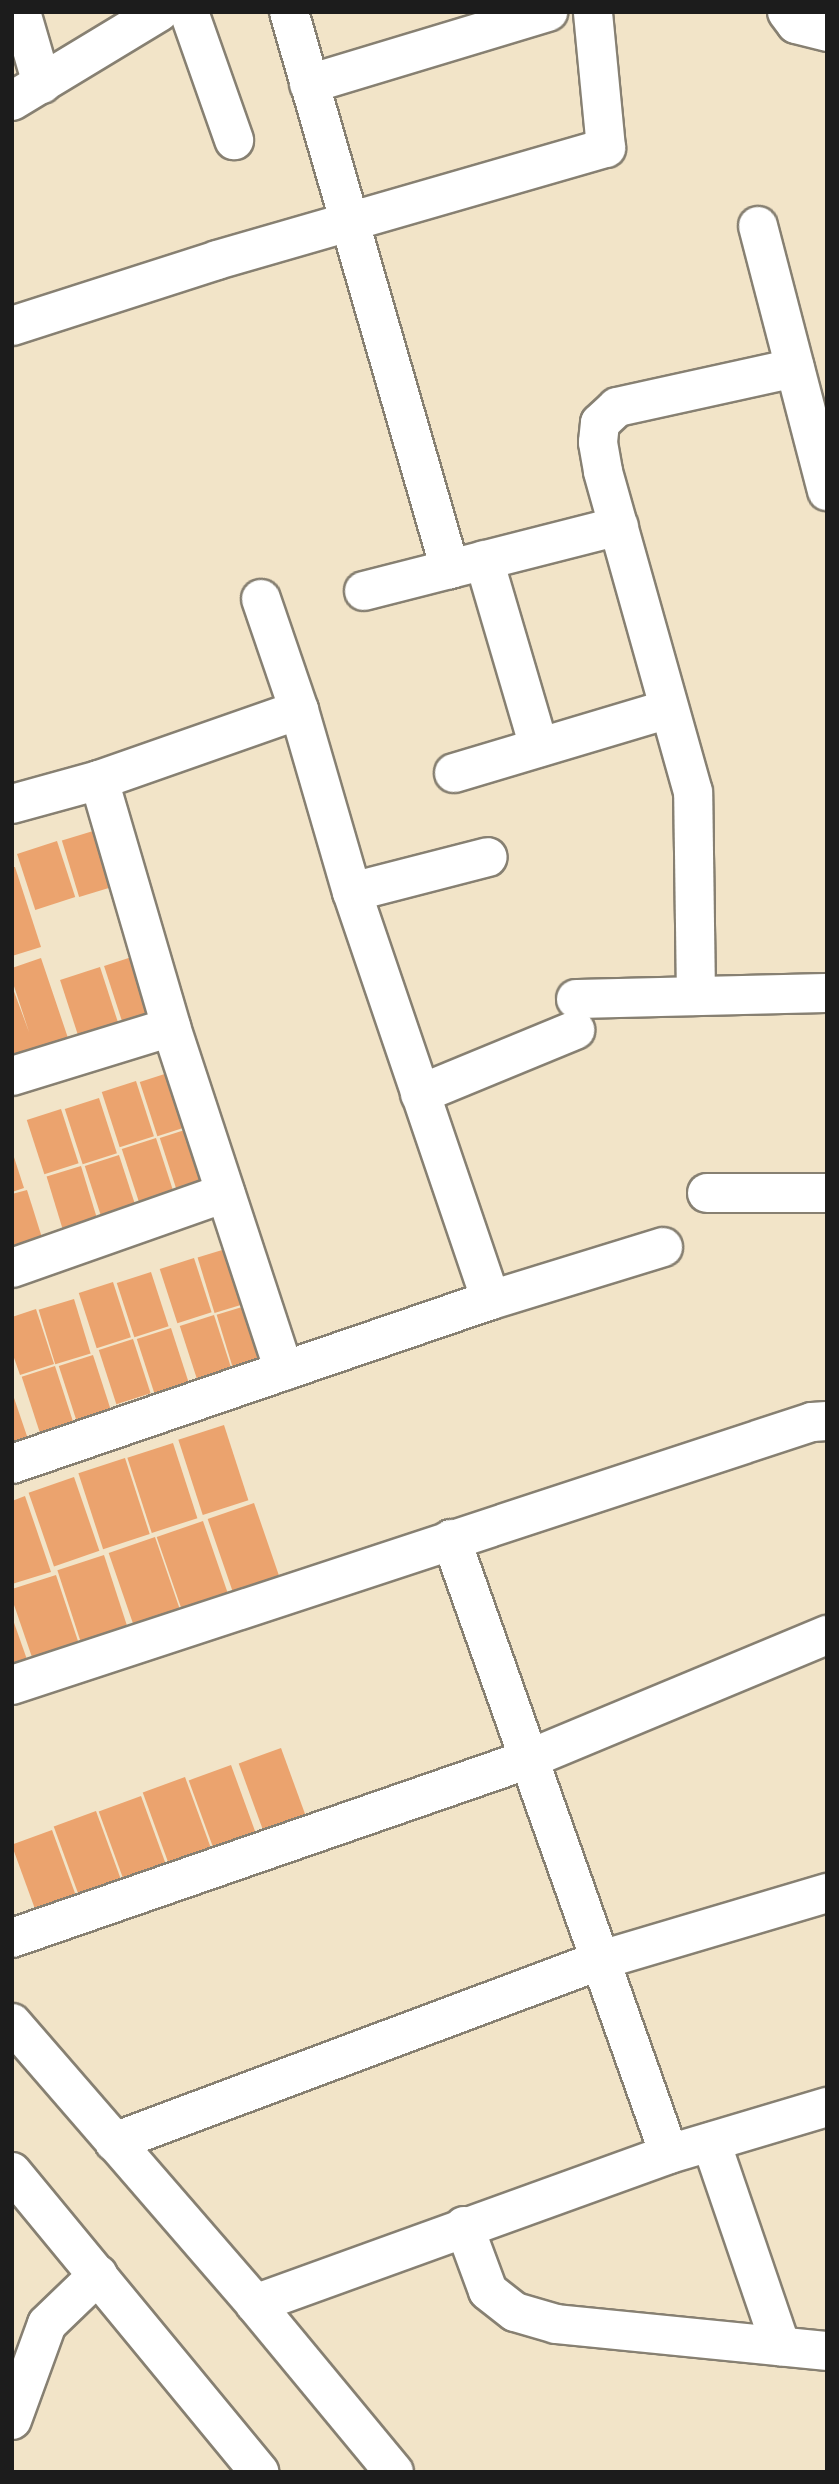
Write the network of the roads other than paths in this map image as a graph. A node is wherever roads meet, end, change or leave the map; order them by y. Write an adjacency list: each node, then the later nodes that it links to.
1 (21, 12): 10 (street)
2 (159, 12): 10 (street)
3 (190, 12): 11 (street)
4 (289, 12): 9 (street)
5 (548, 12): 9 (street)
6 (593, 12): 12 (street)
7 (787, 12): 8 (street)
8 (827, 32)
9 (309, 84): 12 (street)
10 (27, 93)
11 (234, 140)
12 (349, 221): 14 (street); 18 (street)
13 (758, 226): 15 (street)
14 (12, 326)
15 (795, 368): 16 (street); 17 (street)
16 (825, 476)
17 (619, 526): 18 (street); 22 (street)
18 (467, 565): 19 (street); 23 (street)
19 (364, 591)
20 (261, 599): 21 (street)
21 (299, 709): 25 (street); 28 (street)
22 (669, 709): 23 (street); 30 (street)
23 (539, 747): 24 (street)
24 (454, 773)
25 (99, 780): 26 (street); 31 (street)
26 (12, 804)
27 (488, 857): 28 (street)
28 (352, 892): 33 (street)
29 (827, 993): 30 (street)
30 (696, 996): 33 (street)
31 (171, 1027): 32 (street); 34 (street)
32 (12, 1076)
33 (420, 1094): 39 (street)
34 (225, 1192): 38 (street); 40 (street)
35 (707, 1192): 36 (street)
36 (827, 1193)
37 (663, 1247): 39 (street)
38 (12, 1268)
39 (491, 1300): 40 (street)
40 (284, 1371): 42 (street)
41 (827, 1421): 43 (street)
42 (12, 1464)
43 (451, 1539): 45 (street); 46 (street)
44 (827, 1635): 46 (street)
45 (12, 1685)
46 (529, 1759): 48 (street); 49 (street)
47 (827, 1893): 49 (street)
48 (12, 1938)
49 (601, 1960): 52 (street); 54 (street)
50 (12, 2023): 52 (street)
51 (827, 2107): 53 (street)
52 (114, 2142): 58 (street)
53 (711, 2142): 54 (street); 59 (street)
54 (669, 2154): 56 (street)
55 (12, 2172): 57 (street)
56 (464, 2226): 58 (street); 59 (street)
57 (98, 2275): 61 (street); 62 (street)
58 (255, 2304): 63 (street)
59 (781, 2346): 60 (street)
60 (827, 2351)
61 (12, 2420)
62 (259, 2472)
63 (394, 2472)

